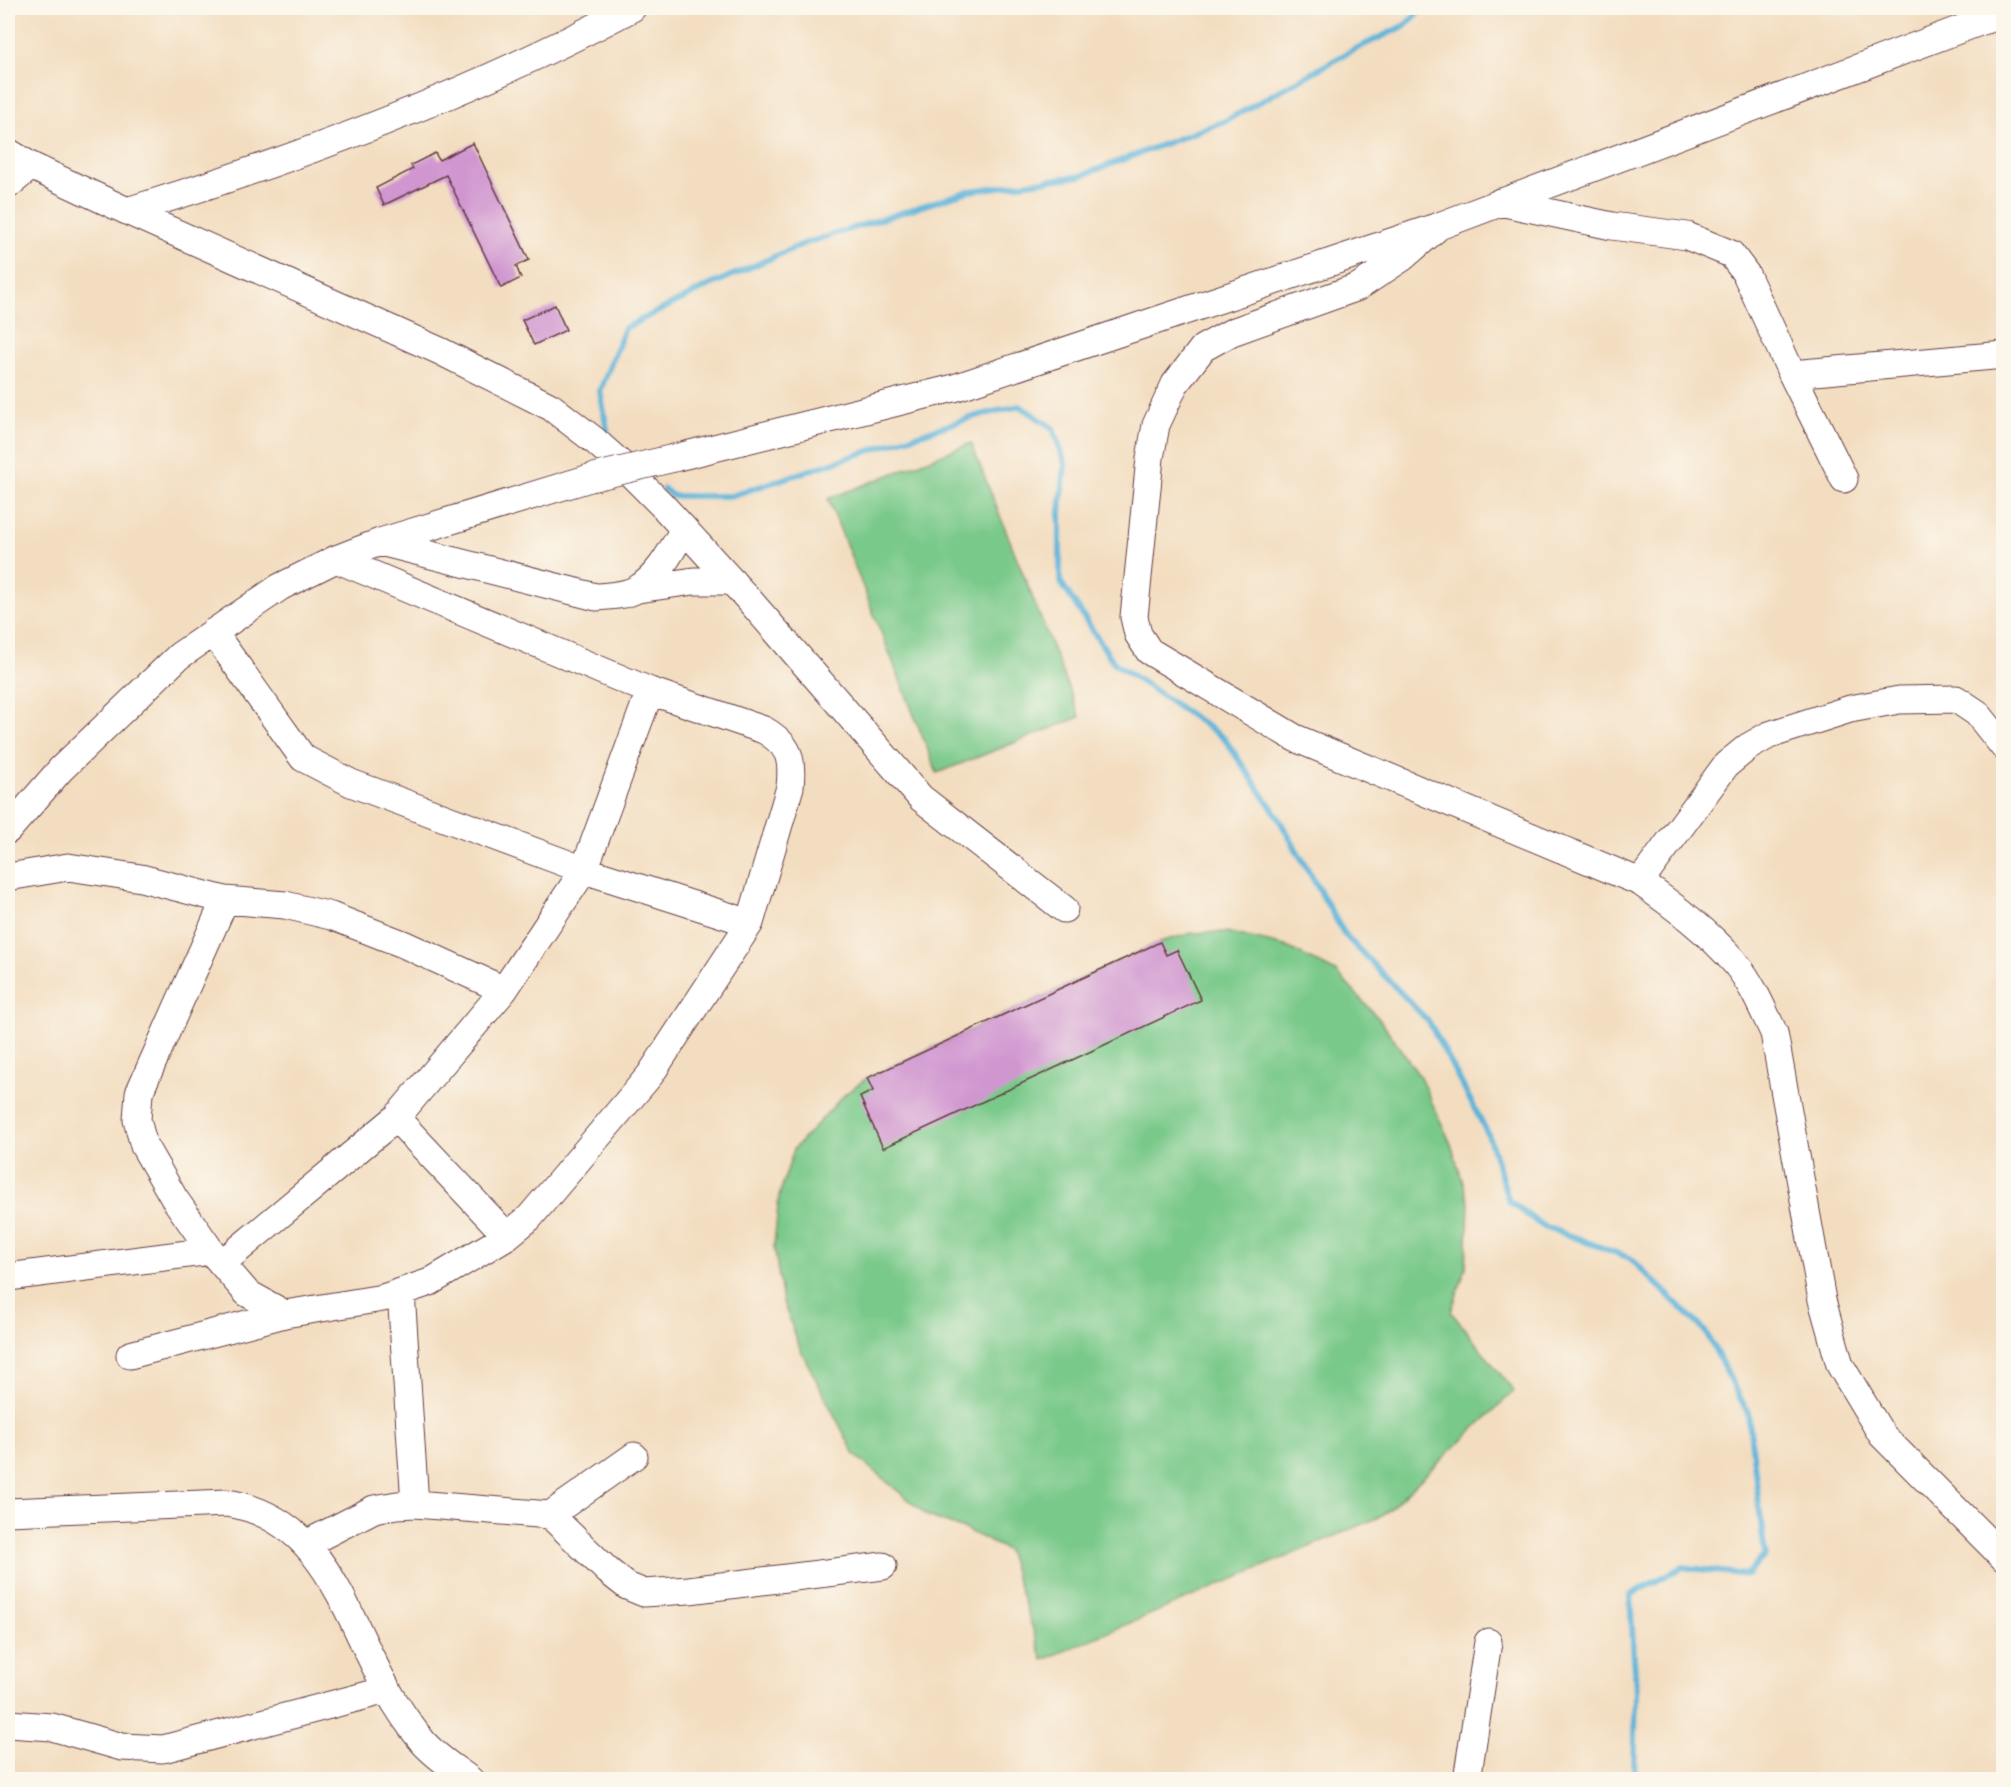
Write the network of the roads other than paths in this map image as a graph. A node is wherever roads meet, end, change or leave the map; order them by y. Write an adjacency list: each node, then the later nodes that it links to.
1 (632, 8): 7 (street)
2 (2004, 15): 6 (street)
3 (8, 152): 4 (street)
4 (31, 166): 5 (street); 7 (street)
5 (8, 185)
6 (1500, 202): 8 (street); 10 (street)
7 (127, 211): 12 (street)
8 (1439, 226): 13 (street, bridge); 23 (street)
9 (2004, 355): 10 (street)
10 (1792, 375): 11 (street)
11 (1844, 479)
12 (684, 529): 15 (street); 16 (street)
13 (380, 542): 14 (street); 16 (street)
14 (336, 560): 17 (street); 18 (street)
15 (732, 581): 16 (street); 25 (street)
16 (638, 589)
17 (213, 632): 20 (street); 21 (street)
18 (650, 691): 21 (street); 26 (street)
19 (2004, 747): 23 (street)
20 (8, 830)
21 (584, 870): 26 (street); 27 (street)
22 (8, 877): 24 (street)
23 (1640, 882): 40 (street)
24 (225, 900): 27 (street); 30 (street)
25 (1064, 909)
26 (750, 923): 29 (street)
27 (504, 990): 28 (street)
28 (396, 1118): 29 (street); 30 (street)
29 (507, 1236): 32 (street)
30 (217, 1257): 31 (street); 33 (street)
31 (8, 1277)
32 (401, 1292): 33 (street); 36 (street)
33 (285, 1314): 34 (street)
34 (130, 1355)
35 (634, 1456): 38 (street)
36 (415, 1504): 38 (street); 39 (street)
37 (8, 1512): 39 (street)
38 (550, 1515): 41 (street)
39 (306, 1544): 43 (street)
40 (2004, 1558)
41 (884, 1566)
42 (1488, 1642): 46 (street)
43 (387, 1690): 44 (street); 45 (street)
44 (8, 1724)
45 (470, 1779)
46 (1467, 1779)

